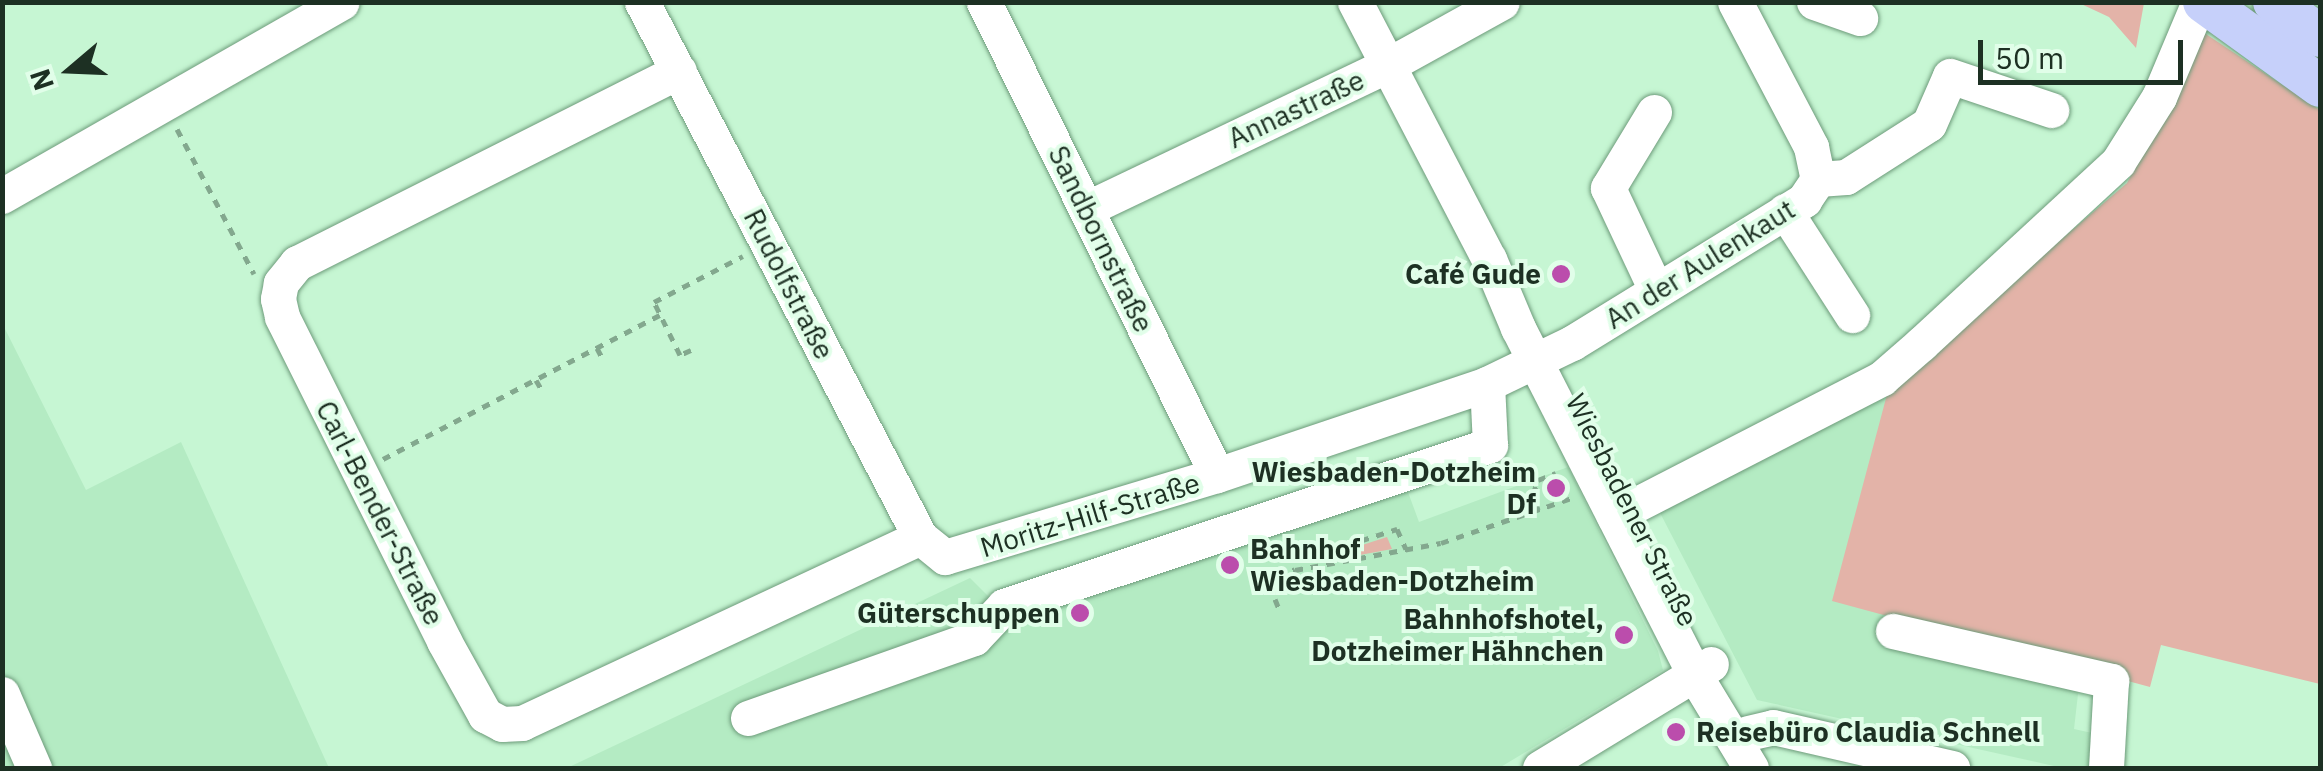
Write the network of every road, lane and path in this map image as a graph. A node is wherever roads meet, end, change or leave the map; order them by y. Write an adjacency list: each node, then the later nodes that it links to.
1 (342, 2): 15 (street)
2 (642, 2): 13 (street, Rudolfstraße)
3 (984, 2): 20 (street, Sandbornstraße)
4 (1355, 2): 12 (street, Wiesbadener Straße)
5 (1502, 2): 12 (street, Annastraße)
6 (1734, 2): 18 (street)
7 (1814, 2): 10 (street)
8 (2201, 2): 14 (main road); 41 (street)
9 (2274, 2): 11 (main road)
10 (1860, 18)
11 (2320, 36)
12 (1388, 65): 20 (street, Annastraße); 29 (street, Wiesbadener Straße)
13 (679, 72): 22 (street, Rudolfstraße); 23 (street)
14 (2320, 86)
15 (164, 104): 19 (street); 23 (path)
16 (2052, 110): 18 (street, An der Aulenkaut)
17 (1654, 112): 24 (street)
18 (1818, 179): 21 (street, An der Aulenkaut)
19 (2, 196)
20 (1086, 208): 37 (street, Sandbornstraße)
21 (1786, 211): 24 (street, An der Aulenkaut); 26 (street)
22 (768, 244): 25 (path); 43 (street, Rudolfstraße)
23 (279, 290): 36 (street, Carl-Bender-Straße)
24 (1656, 290): 29 (street, An der Aulenkaut)
25 (660, 315): 27 (path); 28 (path)
26 (1852, 315)
27 (597, 348): 30 (path); 31 (path)
28 (691, 350)
29 (1543, 358): 32 (street, Moritz-Hilf-Straße); 41 (street, Wiesbadener Straße)
30 (604, 361)
31 (536, 380): 33 (path); 36 (path)
32 (1488, 384): 34 (street, Moritz-Hilf-Straße); 39 (street)
33 (543, 392)
34 (1295, 450): 37 (street, Moritz-Hilf-Straße); 39 (street)
35 (1566, 469): 40 (path)
36 (359, 472): 43 (street, Carl-Bender-Straße)
37 (1225, 473): 42 (street, Moritz-Hilf-Straße); 43 (street, Moritz-Hilf-Straße)
38 (1572, 484): 40 (path)
39 (1301, 506): 42 (street); 45 (path)
40 (1538, 510): 44 (path)
41 (1623, 511): 51 (street, Wiesbadener Straße)
42 (1251, 522): 53 (street)
43 (933, 547)
44 (1406, 549): 45 (path); 46 (path)
45 (1300, 560): 46 (path)
46 (1295, 570): 47 (path)
47 (1278, 576)
48 (1275, 599): 49 (path)
49 (1279, 609)
50 (1892, 631): 60 (street)
51 (1703, 669): 54 (street, Wiesbadener Straße); 56 (street); 57 (street, Wiesbadener Straße)
52 (2, 694): 55 (street)
53 (748, 718)
54 (1748, 732): 58 (street, Wiesbadener Straße); 59 (street)
55 (34, 768)
56 (1540, 768)
57 (1751, 768)
58 (1766, 768)
59 (1952, 768)
60 (2106, 768)

